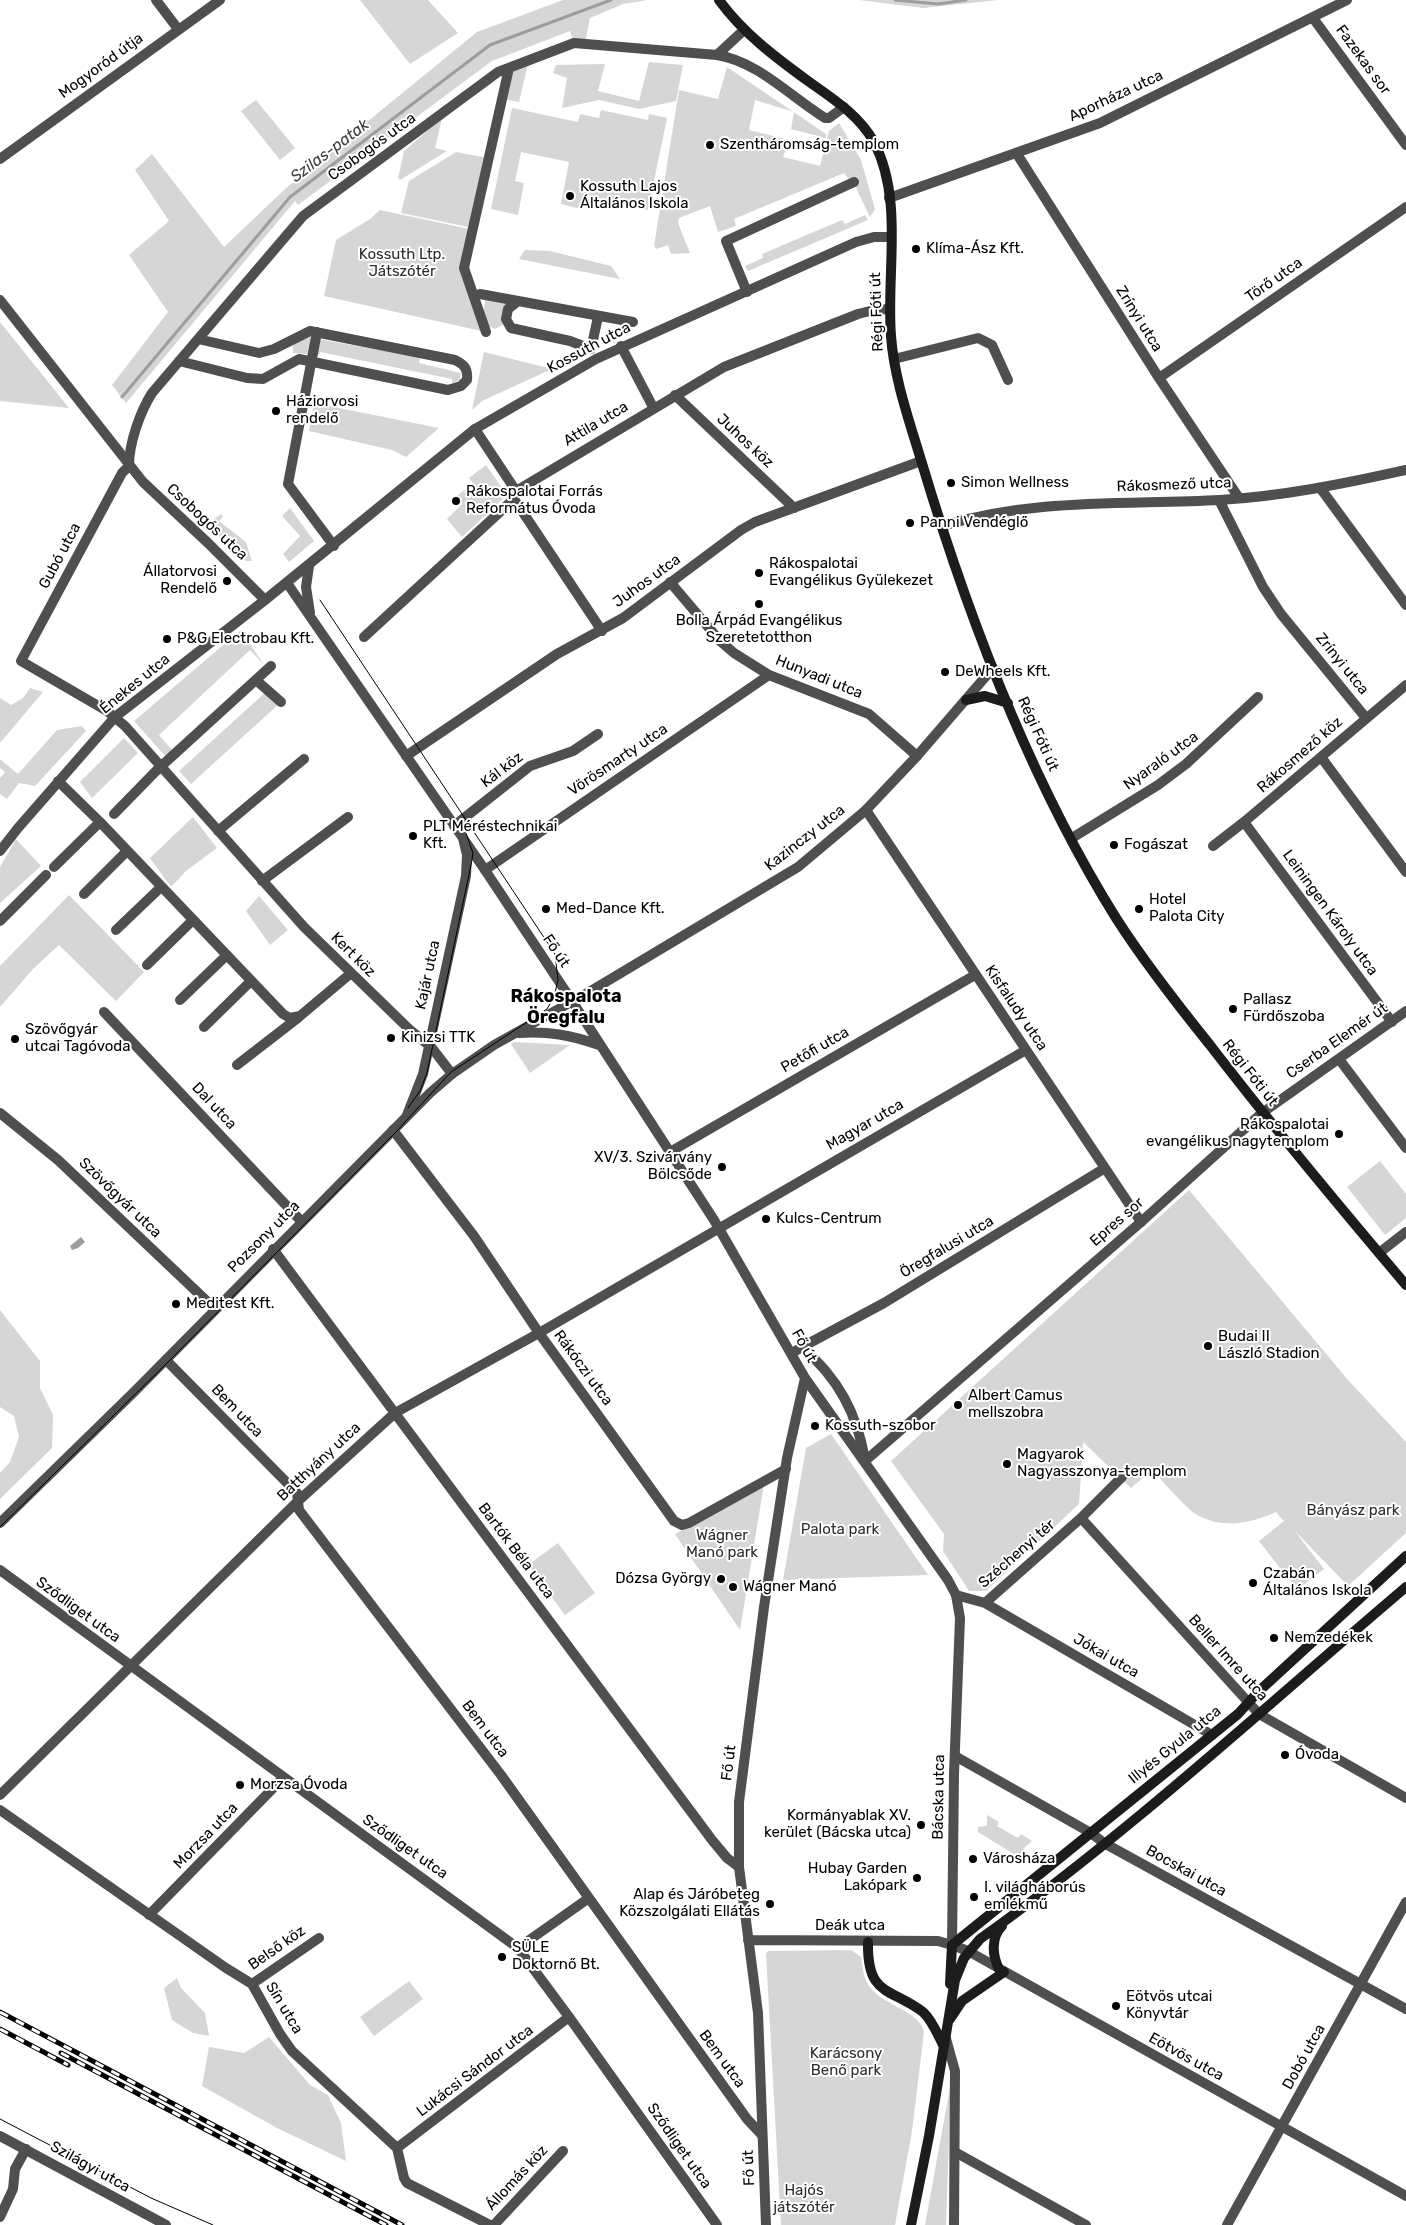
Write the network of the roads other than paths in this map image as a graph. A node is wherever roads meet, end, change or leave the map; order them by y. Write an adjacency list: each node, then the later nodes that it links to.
1 (156, 0): 6 (street)
2 (220, 0): 6 (street, Mogyoród útja)
3 (719, 0): 7 (main road, Régi Fóti út)
4 (1346, 0): 5 (street, Aporháza utca)
5 (1313, 18): 11 (street, Fazekas sor); 12 (street, Aporháza utca)
6 (178, 29): 13 (street, Mogyoród útja)
7 (744, 30): 8 (street); 10 (main road, Régi Fóti út)
8 (717, 54): 9 (street, Csobogós utca); 10 (street)
9 (510, 68): 26 (street); 27 (street, Csobogós utca)
10 (844, 107): 15 (main road, Régi Fóti út)
11 (1406, 145)
12 (1017, 154): 15 (street, Aporháza utca); 33 (street, Zrínyi utca)
13 (0, 159)
14 (852, 184): 18 (street)
15 (889, 198): 17 (main road, Régi Fóti út)
16 (1406, 207): 33 (street, Törő utca)
17 (891, 237): 18 (street, Kossuth utca); 22 (main road, Régi Fóti út)
18 (747, 292): 28 (street, Kossuth utca)
19 (480, 294): 21 (street, Kossuth utca)
20 (0, 300): 39 (street, Csobogós utca)
21 (518, 301): 23 (street, Kossuth utca); 29 (street)
22 (890, 309): 30 (main road, Régi Fóti út); 35 (street, Attila utca)
23 (598, 317): 24 (street, Kossuth utca); 29 (street)
24 (633, 322)
25 (317, 332): 27 (street); 31 (street); 31 (street)
26 (486, 332)
27 (198, 340): 32 (street, Csobogós utca)
28 (621, 346): 29 (street, Kossuth utca); 36 (street)
29 (593, 354): 37 (street, Kossuth utca)
30 (894, 359): 34 (street); 38 (main road, Régi Fóti út)
31 (311, 361): 32 (street); 47 (street)
32 (179, 362): 39 (street, Csobogós utca)
33 (1159, 378): 43 (street, Zrínyi utca)
34 (1008, 380)
35 (675, 395): 36 (street, Attila utca); 45 (street, Juhos köz)
36 (653, 407): 42 (street, Attila utca)
37 (475, 429): 42 (street); 47 (street, Kossuth utca)
38 (922, 461): 45 (street, Juhos utca); 46 (main road, Régi Fóti út)
39 (128, 466): 51 (street, Csobogós utca); 56 (street, Gubó utca)
40 (1406, 470): 41 (street, Rákosmező utca)
41 (1321, 489): 43 (street, Rákosmező utca); 52 (street)
42 (515, 495): 54 (street); 55 (street, Attila utca)
43 (1239, 498): 44 (street, Rákosmező utca)
44 (1219, 500): 46 (street, Rákosmező utca); 67 (street, Zrínyi utca)
45 (794, 508): 49 (street, Juhos utca)
46 (942, 526): 58 (main road, Régi Fóti út)
47 (334, 546): 48 (street, Kossuth utca)
48 (310, 566): 50 (street, Kossuth utca); 53 (street, Fő út)
49 (670, 582): 54 (street, Juhos utca); 59 (street, Hunyadi utca)
50 (287, 583): 51 (street, Kossuth utca); 53 (street, Fő út)
51 (265, 600): 66 (street, Énekes utca)
52 (1406, 605)
53 (310, 614): 69 (street, Fő út)
54 (602, 631): 69 (street, Juhos utca)
55 (364, 637)
56 (21, 661): 66 (street, Kert köz)
57 (271, 666): 60 (street)
58 (993, 668): 63 (street, Kazinczy utca); 65 (main road, Régi Fóti út)
59 (769, 675): 70 (street, Hunyadi utca); 87 (street, Vörösmarty utca)
60 (256, 680): 64 (street); 73 (street)
61 (1406, 685): 67 (street, Rákosmező köz)
62 (1258, 697): 83 (street, Nyaraló utca)
63 (966, 700): 65 (main road); 70 (street, Kazinczy utca)
64 (281, 702)
65 (1008, 703): 83 (main road, Régi Fóti út)
66 (115, 717): 73 (street, Kert köz); 74 (street, Énekes utca)
67 (1366, 718): 71 (street, Rákosmező köz)
68 (598, 734): 80 (street, Kál köz)
69 (406, 756): 80 (street, Fő út)
70 (917, 756): 75 (street, Kazinczy utca)
71 (1320, 757): 79 (street, Rákosmező köz); 88 (street)
72 (304, 759): 81 (street)
73 (162, 766): 76 (street); 81 (street, Kert köz)
74 (58, 781): 78 (street); 85 (street, Énekes utca)
75 (866, 810): 98 (street, Kisfaludy utca); 101 (street, Kazinczy utca)
76 (114, 814)
77 (348, 817): 89 (street)
78 (100, 822): 86 (street); 92 (street)
79 (1244, 822): 84 (street, Rákosmező köz); 105 (street, Leiningen Károly utca)
80 (454, 826): 82 (street, Fő út)
81 (218, 831): 89 (street, Kert köz)
82 (462, 837): 87 (street, Fő út); 108 (street, Kajár utca)
83 (1072, 838): 115 (main road, Régi Fóti út)
84 (1213, 846)
85 (0, 851)
86 (128, 851): 90 (street); 91 (street)
87 (485, 870): 101 (street, Fő út)
88 (1406, 872)
89 (262, 881): 97 (street, Kert köz)
90 (161, 887): 93 (street); 94 (street)
91 (84, 894)
92 (0, 920)
93 (193, 920): 95 (street); 96 (street)
94 (116, 930)
95 (227, 955): 99 (street); 100 (street)
96 (147, 965)
97 (350, 974): 104 (street); 108 (street, Kert köz)
98 (975, 975): 110 (street, Kisfaludy utca); 119 (street, Petőfi utca)
99 (251, 981): 104 (street); 106 (street)
100 (180, 1000)
101 (572, 1001): 107 (street, Pozsony utca); 109 (street, Fő út)
102 (1406, 1011): 105 (street, Cserba Elemér út)
103 (104, 1012): 121 (street, Dal utca)
104 (300, 1016): 112 (street)
105 (1392, 1022): 111 (street, Cserba Elemér út)
106 (204, 1026)
107 (515, 1034): 109 (street); 113 (street, Pozsony utca)
108 (428, 1045): 113 (street, Kert köz); 116 (street, Kajár utca)
109 (598, 1045): 119 (street, Fő út)
110 (1026, 1050): 120 (street, Kisfaludy utca); 123 (street, Magyar utca)
111 (1339, 1059): 115 (street, Cserba Elemér út); 118 (street)
112 (237, 1065)
113 (452, 1074): 116 (street, Pozsony utca)
114 (0, 1113): 128 (street, Szövőgyár utca)
115 (1262, 1113): 122 (street, Epres sor); 126 (main road, Régi Fóti út)
116 (406, 1117): 117 (street, Pozsony utca)
117 (393, 1130): 121 (street, Pozsony utca); 129 (street, Rákóczi utca)
118 (1406, 1148)
119 (670, 1152): 123 (street, Fő út)
120 (1105, 1168): 122 (street, Kisfaludy utca); 130 (street, Öregfalusi utca)
121 (301, 1221): 125 (street, Pozsony utca)
122 (1141, 1222): 135 (street, Epres sor)
123 (718, 1227): 129 (street, Batthyány utca); 131 (street, Fő út)
124 (1406, 1232): 126 (street)
125 (274, 1249): 128 (street, Pozsony utca); 134 (street, Bartók Béla utca)
126 (1379, 1253): 127 (main road, Régi Fóti út)
127 (1406, 1285)
128 (214, 1309): 132 (street, Pozsony utca)
129 (539, 1333): 134 (street, Batthyány utca); 136 (street, Rákóczi utca)
130 (802, 1347): 131 (street); 135 (street)
131 (792, 1354): 133 (street, Fő út)
132 (166, 1360): 138 (street, Bem utca); 140 (street, Pozsony utca)
133 (805, 1378): 135 (street); 136 (street, Fő út)
134 (395, 1413): 138 (street, Batthyány utca); 157 (street, Bartók Béla utca)
135 (865, 1460): 144 (street)
136 (786, 1469): 157 (street, Fő út)
137 (1122, 1477): 139 (street, Széchenyi tér)
138 (297, 1502): 146 (street, Batthyány utca); 158 (street, Bem utca)
139 (1081, 1518): 145 (street, Széchenyi tér); 147 (street, Beller Imre utca)
140 (0, 1523)
141 (1406, 1556): 147 (main road, Illyés Gyula utca)
142 (0, 1570): 146 (street, Sződliget utca)
143 (1406, 1587): 148 (main road, Illyés Gyula utca)
144 (956, 1595): 145 (street, Széchenyi tér); 150 (street, Bácska utca)
145 (985, 1603): 149 (street, Jókai utca)
146 (131, 1667): 151 (street, Sződliget utca); 152 (street, Batthyány utca)
147 (1248, 1704): 148 (street, Beller Imre utca); 149 (main road, Illyés Gyula utca)
148 (1259, 1714): 153 (street, Beller Imre utca); 156 (main road, Illyés Gyula utca)
149 (1212, 1735): 155 (main road, Illyés Gyula utca)
150 (955, 1756): 155 (street, Bocskai utca); 165 (street, Bácska utca)
151 (283, 1778): 160 (street, Morzsa utca); 166 (street, Sződliget utca)
152 (0, 1795)
153 (1406, 1798)
154 (0, 1810): 160 (street, Sín utca)
155 (1091, 1833): 156 (street, Bocskai utca); 165 (main road, Illyés Gyula utca)
156 (1104, 1843): 161 (main road, Illyés Gyula utca); 170 (street, Bocskai utca)
157 (739, 1867): 163 (street, Fő út)
158 (588, 1898): 166 (street); 177 (street, Bem utca)
159 (1406, 1902): 170 (street, Dobó utca)
160 (149, 1915): 169 (street, Sín utca)
161 (1010, 1918): 167 (main road, Illyés Gyula utca); 168 (main road)
162 (319, 1938): 169 (street, Belső köz)
163 (748, 1940): 164 (street, Deák utca); 177 (street, Fő út)
164 (868, 1942): 165 (street, Deák utca); 174 (main road)
165 (952, 1945): 167 (street, Eötvös utca); 171 (main road, Bácska utca)
166 (518, 1948): 173 (street, Sződliget utca)
167 (968, 1951): 168 (street, Eötvös utca); 171 (main road, Bácska utca)
168 (1002, 1971): 174 (main road); 175 (street, Eötvös utca)
169 (252, 1984): 178 (street, Sín utca)
170 (1361, 1984): 172 (street, Bocskai utca); 175 (street, Dobó utca)
171 (950, 2000): 174 (main road, Bácska utca)
172 (1406, 2009)
173 (569, 2017): 178 (street, Lukácsi Sándor utca); 186 (street, Sződliget utca)
174 (945, 2036): 181 (street, Bácska utca); 188 (main road)
175 (1282, 2128): 182 (street, Eötvös utca); 191 (street, Dobó utca)
176 (0, 2136): 179 (street, Szilágyi utca)
177 (762, 2136): 187 (street, Fő út)
178 (397, 2148): 185 (street)
179 (26, 2149): 183 (street); 184 (street, Szilágyi utca)
180 (563, 2151): 185 (street, Állomás köz)
181 (955, 2152): 189 (street, Bácska utca); 190 (street)
182 (1406, 2196)
183 (0, 2217)
184 (166, 2225)
185 (492, 2225)
186 (717, 2225)
187 (766, 2225)
188 (911, 2225)
189 (954, 2225)
190 (1086, 2225)
191 (1227, 2225)

